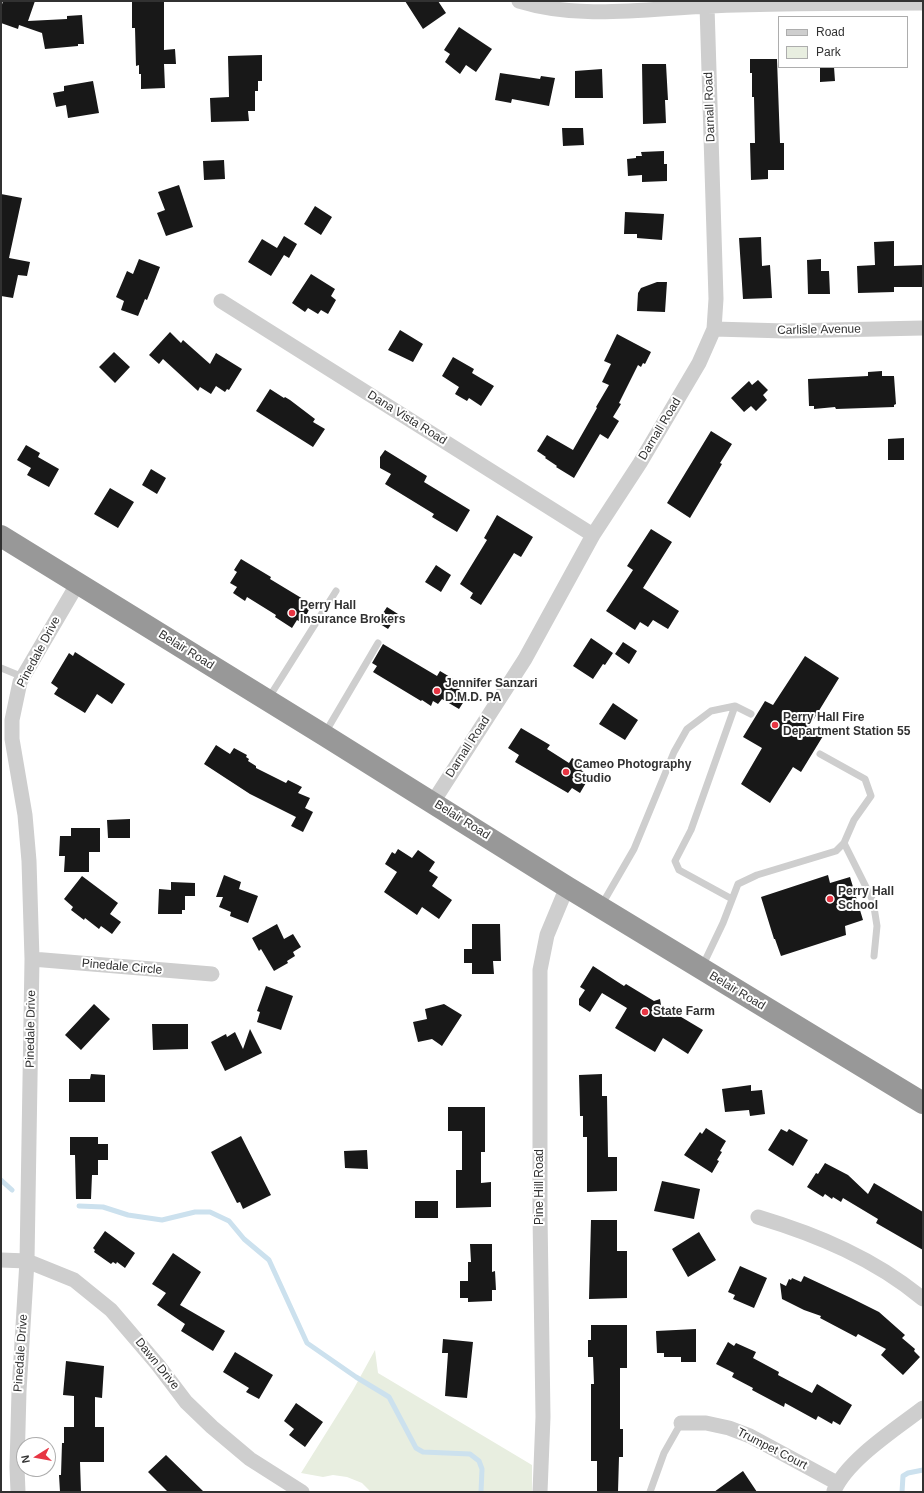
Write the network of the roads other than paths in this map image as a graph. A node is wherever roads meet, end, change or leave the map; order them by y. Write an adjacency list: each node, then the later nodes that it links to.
1 (520, 1): 3 (street)
2 (923, 3): 3 (street)
3 (707, 6): 6 (street, Darnall Road)
4 (221, 301): 7 (street, Dana Vista Road)
5 (923, 328): 6 (street, Carlisle Avenue)
6 (714, 329): 7 (street, Darnall Road)
7 (593, 535): 19 (street, Darnall Road)
8 (1, 536): 9 (highway, Belair Road)
9 (78, 583): 13 (street, Pinedale Drive); 14 (highway, Belair Road)
10 (336, 591): 14 (lane)
11 (378, 643): 17 (lane)
12 (1, 668): 13 (lane)
13 (23, 677): 25 (street, Pinedale Drive)
14 (267, 701): 17 (highway, Belair Road)
15 (736, 706): 16 (lane); 22 (lane); 23 (lane)
16 (751, 714)
17 (324, 735): 19 (highway, Belair Road)
18 (820, 754): 20 (lane)
19 (433, 802): 21 (highway, Belair Road)
20 (844, 843): 22 (lane); 24 (lane)
21 (567, 888): 23 (highway, Belair Road); 38 (street, Pine Hill Road)
22 (732, 899): 26 (lane)
23 (600, 907): 26 (highway, Belair Road)
24 (874, 956)
25 (32, 959): 27 (street, Pinedale Circle); 31 (street, Pinedale Drive)
26 (701, 969): 28 (highway, Belair Road)
27 (212, 974)
28 (923, 1103)
29 (758, 1217): 32 (street)
30 (1, 1260): 31 (street, Dawn Drive)
31 (27, 1260): 36 (street, Pinedale Drive); 37 (street, Dawn Drive)
32 (923, 1299)
33 (923, 1408): 35 (street)
34 (681, 1423): 35 (street, Trumpet Court); 39 (lane)
35 (835, 1488)
36 (18, 1492)
37 (302, 1492)
38 (540, 1492)
39 (650, 1492)

